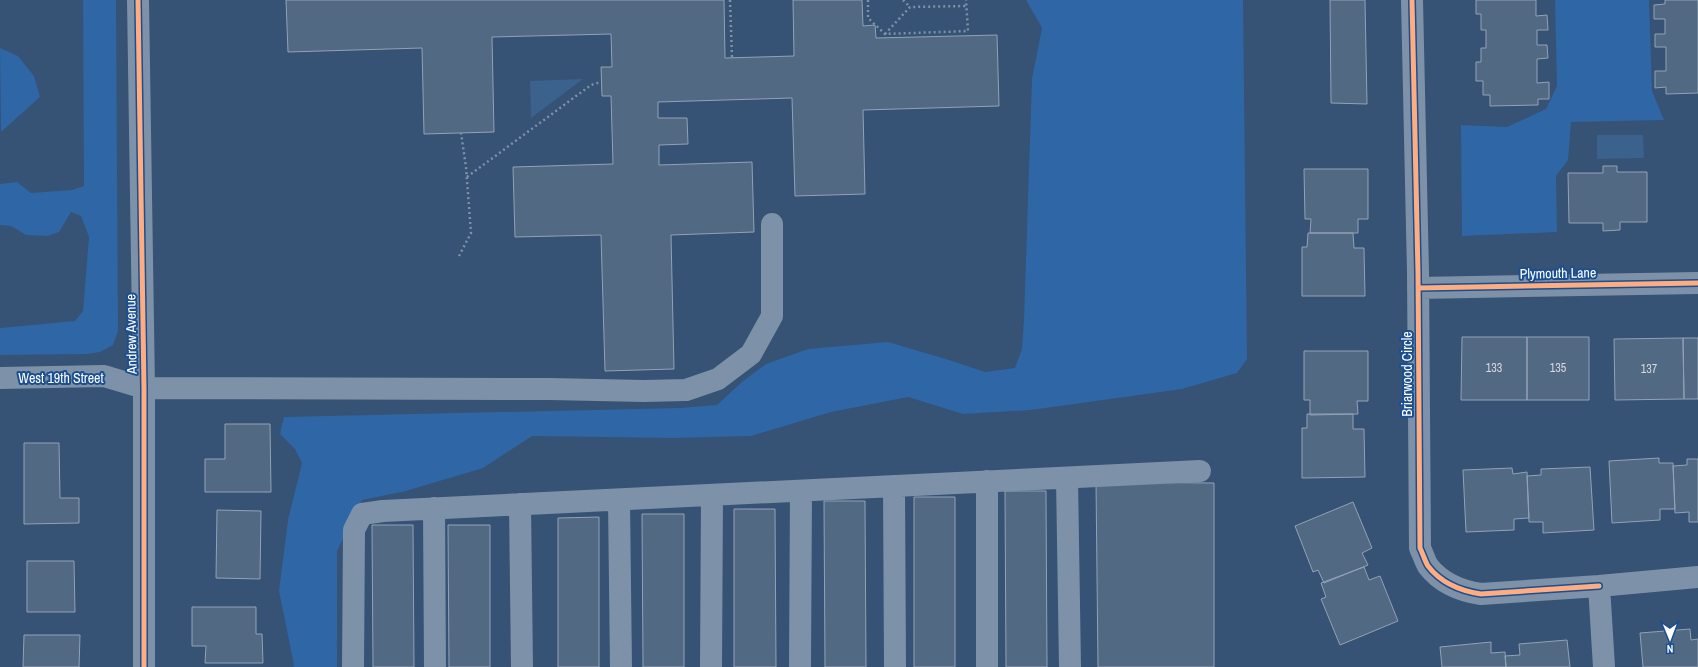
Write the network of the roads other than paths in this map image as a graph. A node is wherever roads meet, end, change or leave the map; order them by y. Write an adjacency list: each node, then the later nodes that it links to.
1 (138, 0): 7 (street, Andrew Avenue)
2 (1412, 0): 5 (street, Briarwood Circle)
3 (772, 224): 7 (street, West 19th Street)
4 (1698, 283): 5 (street, Plymouth Lane)
5 (1418, 288): 18 (street, Briarwood Circle)
6 (0, 378): 7 (street, West 19th Street)
7 (144, 388): 19 (street, Andrew Avenue)
8 (1200, 471): 9 (street)
9 (1067, 478): 10 (street); 28 (street)
10 (987, 481): 11 (street); 27 (street)
11 (894, 486): 12 (street); 26 (street)
12 (801, 491): 13 (street); 25 (street)
13 (712, 495): 14 (street); 24 (street)
14 (619, 500): 15 (street); 23 (street)
15 (520, 504): 16 (street); 22 (street)
16 (434, 508): 20 (street); 21 (street)
17 (1698, 577): 18 (street, Briarwood Circle)
18 (1599, 586): 29 (street)
19 (144, 667)
20 (354, 667)
21 (435, 667)
22 (522, 667)
23 (621, 667)
24 (711, 667)
25 (800, 667)
26 (895, 667)
27 (987, 667)
28 (1070, 667)
29 (1604, 667)

